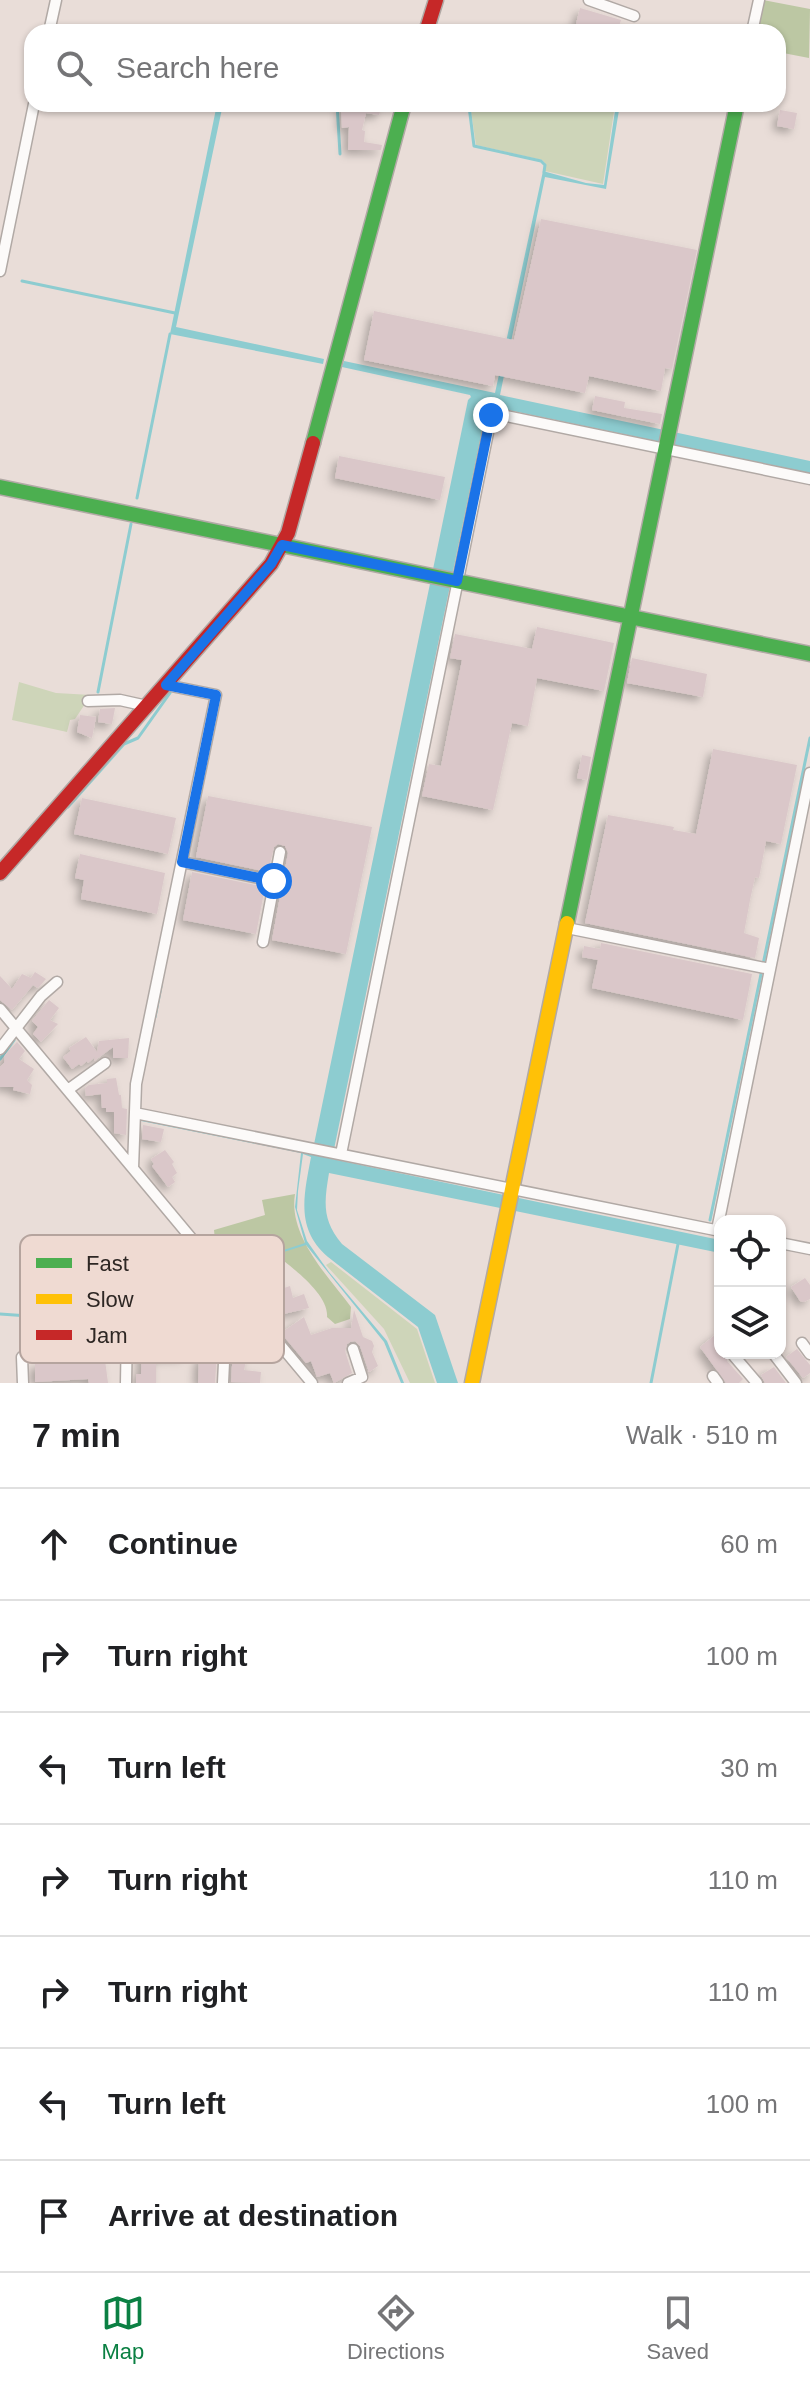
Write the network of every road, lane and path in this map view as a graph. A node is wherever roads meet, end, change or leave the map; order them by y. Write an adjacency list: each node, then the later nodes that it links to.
1 (56, 0): 6 (street)
2 (436, 0): 7 (street)
3 (589, 0): 5 (street)
4 (759, 0): 8 (street)
5 (634, 16)
6 (51, 24)
7 (428, 24)
8 (754, 24)
9 (32, 112): 12 (street)
10 (402, 112): 16 (street)
11 (735, 112): 13 (street)
12 (0, 271)
13 (665, 449): 14 (street); 17 (street); 18 (street)
14 (810, 479)
15 (0, 487): 16 (street)
16 (282, 545): 17 (street); 20 (street)
17 (455, 580): 18 (street); 38 (street)
18 (630, 616): 19 (street); 28 (street)
19 (810, 654)
20 (166, 685): 22 (street); 25 (street)
21 (88, 701): 22 (street)
22 (147, 706): 26 (street)
23 (810, 773): 30 (street)
24 (280, 852): 27 (street)
25 (182, 862): 27 (street); 37 (street)
26 (0, 873)
27 (274, 881): 29 (street)
28 (567, 928): 30 (street); 40 (street)
29 (263, 942)
30 (770, 969): 41 (street)
31 (57, 982): 33 (street)
32 (0, 1009): 33 (street)
33 (16, 1029): 34 (street); 36 (street)
34 (0, 1049)
35 (105, 1063): 36 (street)
36 (69, 1089): 39 (street)
37 (135, 1113): 38 (street); 39 (street)
38 (341, 1154): 40 (street)
39 (133, 1168): 43 (street)
40 (512, 1189): 42 (street); 60 (street)
41 (721, 1215)
42 (714, 1229)
43 (188, 1235)
44 (786, 1244): 45 (street)
45 (810, 1249)
46 (802, 1343): 49 (street)
47 (284, 1349): 58 (street)
48 (353, 1349): 59 (street)
49 (810, 1354)
50 (737, 1359): 61 (street)
51 (778, 1359): 62 (street)
52 (22, 1363): 55 (street)
53 (127, 1363): 56 (street)
54 (224, 1363): 57 (street)
55 (23, 1383)
56 (126, 1383)
57 (223, 1383)
58 (312, 1383)
59 (348, 1383)
60 (472, 1383)
61 (757, 1383)
62 (796, 1383)

